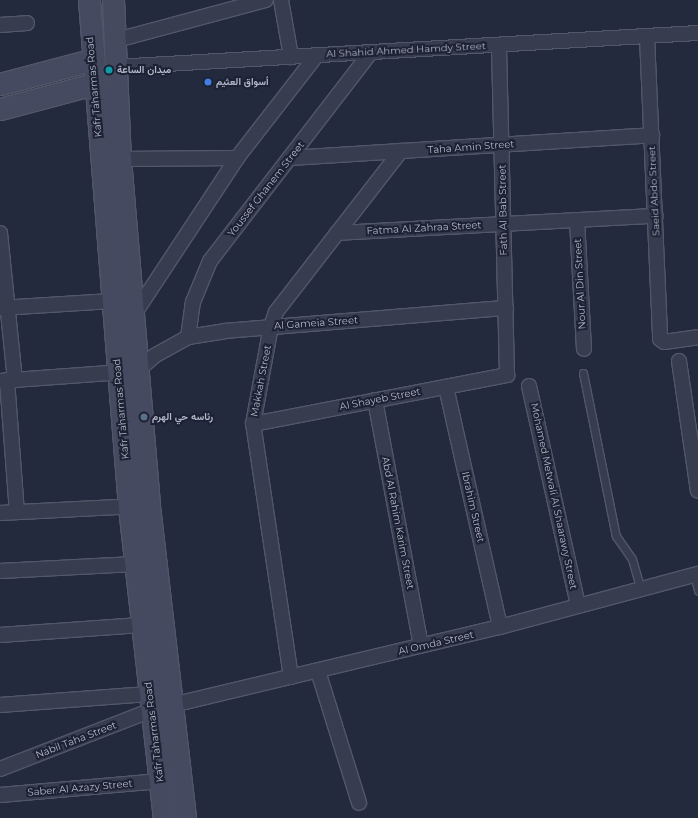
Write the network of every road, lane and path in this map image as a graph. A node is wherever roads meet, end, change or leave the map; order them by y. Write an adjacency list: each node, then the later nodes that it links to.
1 (89, 0): 14 (street, Kafr Taharmas Road)
2 (113, 0): 9 (street, Kafr Taharmas Road)
3 (266, 0): 9 (street)
4 (281, 0): 13 (street)
5 (28, 22): 6 (street)
6 (0, 25)
7 (698, 33): 8 (street, Al Shahid Ahmed Hamdy Street)
8 (647, 37): 10 (street, Al Shahid Ahmed Hamdy Street); 19 (street, Saeid Abdo Street)
9 (113, 41): 15 (street, Kafr Taharmas Road)
10 (499, 45): 11 (street, Al Shahid Ahmed Hamdy Street); 20 (street, Fath Al Bab Street)
11 (370, 52): 12 (street, Al Shahid Ahmed Hamdy Street); 23 (street, Youssef Ghanem Street)
12 (317, 56): 13 (street, Al Shahid Ahmed Hamdy Street); 22 (street)
13 (291, 57): 15 (street, Al Shahid Ahmed Hamdy Street)
14 (91, 60): 16 (street); 17 (street, Kafr Taharmas Road)
15 (115, 67): 24 (street, Kafr Taharmas Road)
16 (0, 84)
17 (94, 84): 18 (street); 30 (street, Kafr Taharmas Road)
18 (0, 110)
19 (652, 135): 20 (street, Taha Amin Street); 25 (street, Saeid Abdo Street)
20 (501, 145): 21 (street, Taha Amin Street); 27 (street, Fath Al Bab Street)
21 (401, 151): 23 (street, Taha Amin Street); 29 (street, Makkah Street)
22 (237, 158): 24 (street); 33 (street)
23 (290, 158): 35 (street, Youssef Ghanem Street)
24 (120, 159): 33 (street, Kafr Taharmas Road)
25 (656, 216): 26 (street, Fatma Al Zahraa Street); 36 (street, Saeid Abdo Street)
26 (577, 220): 27 (street, Fatma Al Zahraa Street); 37 (street, Nour Al Din Street)
27 (502, 224): 29 (street, Fatma Al Zahraa Street); 32 (street, Fath Al Bab Street)
28 (0, 233): 31 (street)
29 (337, 233): 34 (street, Makkah Street)
30 (112, 301): 31 (street); 39 (street, Kafr Taharmas Road)
31 (4, 308): 42 (street)
32 (506, 308): 34 (street, Al Gameia Street); 41 (street, Fath Al Bab Street)
33 (132, 318): 39 (street, Kafr Taharmas Road)
34 (271, 326): 35 (street, Al Gameia Street); 46 (street, Makkah Street)
35 (188, 337): 39 (street, Al Gameia Street)
36 (698, 337)
37 (584, 348)
38 (679, 361): 47 (street)
39 (128, 372): 42 (street); 48 (street, Kafr Taharmas Road)
40 (583, 373): 54 (lane)
41 (507, 375): 44 (street, Al Shayeb Street)
42 (7, 380): 49 (street)
43 (529, 386): 56 (street, Mohamed Metwali Al Shaarawy Street)
44 (446, 387): 45 (street, Al Shayeb Street); 58 (street, Ibrahim Street)
45 (375, 400): 46 (street, Al Shayeb Street); 60 (street, Abd Al Rahim Karim Street)
46 (253, 424): 62 (street, Makkah Street)
47 (698, 491)
48 (139, 506): 49 (street); 51 (street, Kafr Taharmas Road); 65 (street, Kafr Taharmas Road)
49 (17, 512): 50 (street)
50 (0, 513)
51 (135, 564): 52 (street); 57 (street, Kafr Taharmas Road)
52 (0, 571)
53 (696, 574): 54 (street, Al Omda Street); 55 (lane)
54 (641, 590): 56 (street, Al Omda Street)
55 (698, 590)
56 (578, 606): 58 (street, Al Omda Street)
57 (142, 625): 59 (street); 63 (street, Kafr Taharmas Road)
58 (500, 627): 60 (street, Al Omda Street)
59 (0, 634)
60 (421, 646): 61 (street, Al Omda Street)
61 (318, 671): 62 (street, Al Omda Street); 69 (street)
62 (291, 677): 65 (street, Al Omda Street)
63 (151, 702): 64 (street); 66 (street, Nabil Taha Street); 67 (street, Kafr Taharmas Road)
64 (0, 705)
65 (172, 705): 71 (street, Kafr Taharmas Road)
66 (0, 769)
67 (160, 781): 68 (street, Saber Al Azazy Street); 70 (street, Kafr Taharmas Road)
68 (0, 795)
69 (359, 803)
70 (164, 818)
71 (186, 818)

